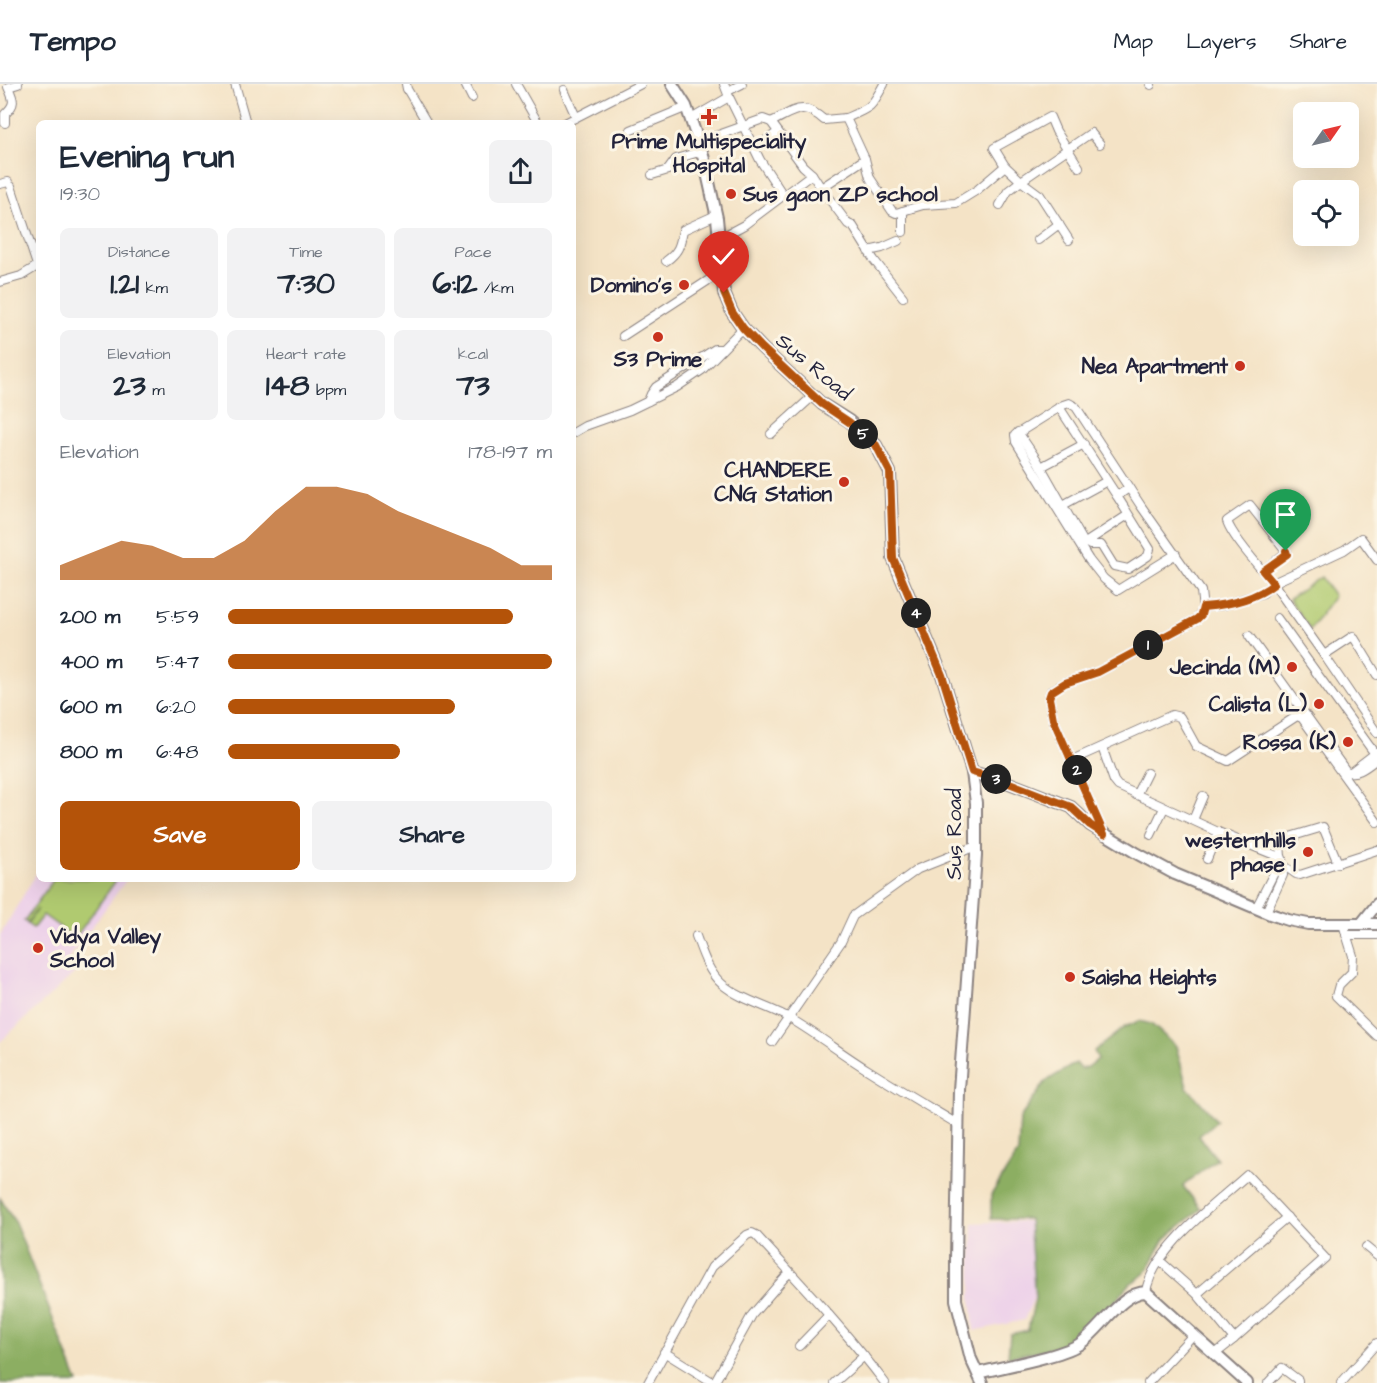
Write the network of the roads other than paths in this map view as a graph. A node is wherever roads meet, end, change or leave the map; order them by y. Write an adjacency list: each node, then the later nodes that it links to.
1 (18, 84): 22 (street)
2 (236, 84): 17 (street)
3 (406, 84): 18 (street)
4 (465, 84): 12 (street)
5 (516, 84): 19 (street)
6 (641, 84): 14 (street)
7 (672, 84): 13 (main road, Sus Road)
8 (742, 84): 11 (street)
9 (881, 86): 15 (street)
10 (564, 90): 14 (street)
11 (727, 91): 16 (street); 23 (street)
12 (472, 98)
13 (687, 108): 16 (main road, Sus Road); 24 (street)
14 (576, 117): 20 (street)
15 (846, 118): 21 (street); 30 (street)
16 (691, 119): 27 (main road, Sus Road)
17 (245, 120)
18 (425, 120)
19 (536, 120)
20 (570, 120)
21 (771, 122): 23 (street); 25 (street)
22 (5, 123)
23 (744, 125): 27 (street); 28 (street)
24 (631, 130)
25 (778, 132): 28 (street); 33 (street)
26 (1100, 144): 29 (street)
27 (700, 146): 34 (street); 41 (main road, Sus Road)
28 (755, 148): 38 (street)
29 (1067, 149): 31 (street); 32 (street); 35 (street)
30 (865, 159): 37 (street); 40 (street)
31 (1005, 166): 35 (street); 40 (street)
32 (1079, 167)
33 (812, 174): 37 (street); 38 (street)
34 (652, 175)
35 (1021, 181): 39 (street); 42 (street)
36 (6, 184): 49 (street)
37 (821, 188): 48 (street)
38 (783, 195): 44 (street)
39 (1000, 205)
40 (903, 211): 43 (street)
41 (716, 215): 44 (main road, Sus Road); 50 (street)
42 (1059, 224): 46 (street); 47 (street)
43 (903, 232)
44 (718, 239): 52 (main road, Sus Road)
45 (898, 240): 48 (street)
46 (1038, 240)
47 (1069, 240)
48 (868, 251): 54 (street)
49 (36, 260)
50 (666, 261)
51 (36, 266): 53 (street)
52 (721, 274): 55 (main road, Sus Road); 56 (street)
53 (0, 282)
54 (903, 297)
55 (743, 328): 57 (main road, Sus Road); 59 (street)
56 (622, 336)
57 (813, 396): 61 (street); 83 (main road, Sus Road)
58 (1059, 407): 60 (street); 62 (street); 65 (street)
59 (576, 431)
60 (1018, 432): 63 (street); 70 (street)
61 (771, 434)
62 (1084, 444): 63 (street); 64 (street)
63 (1041, 467): 67 (street)
64 (1107, 481): 66 (street); 67 (street)
65 (1129, 488): 66 (street); 70 (street)
66 (1117, 496): 68 (street)
67 (1063, 505): 69 (street)
68 (1128, 515): 69 (street); 69 (street)
69 (1085, 543)
70 (1176, 554): 74 (street)
71 (1377, 560): 73 (street)
72 (1263, 571): 72 (street); 73 (street)
73 (1274, 584): 74 (street); 77 (street)
74 (1203, 607): 82 (street)
75 (1277, 618): 81 (street)
76 (1248, 636): 81 (street)
77 (1324, 655): 78 (street); 79 (street)
78 (1377, 675)
79 (1377, 733)
80 (1102, 747): 82 (street); 85 (street); 89 (street)
81 (1376, 755)
82 (1072, 760): 91 (street)
83 (972, 772): 91 (main road); 93 (main road, Sus Road)
84 (1147, 773): 85 (street)
85 (1136, 795): 87 (street)
86 (1203, 796): 88 (street)
87 (1164, 808): 88 (street); 92 (street)
88 (1193, 820): 90 (street)
89 (1377, 822)
90 (1218, 832): 95 (street); 96 (street)
91 (1104, 834): 99 (main road)
92 (1151, 835)
93 (976, 846): 105 (street); 108 (main road, Sus Road)
94 (1377, 850): 97 (street)
95 (1207, 859)
96 (1282, 863): 97 (street); 97 (street); 99 (street)
97 (1338, 863)
98 (1377, 904): 100 (main road)
99 (1261, 910): 102 (main road)
100 (1360, 924): 101 (main road); 102 (main road)
101 (1377, 924)
102 (1344, 930): 103 (street); 106 (street)
103 (1377, 935)
104 (696, 936): 105 (street)
105 (790, 1018): 107 (street); 108 (street)
106 (1377, 1036)
107 (772, 1042)
108 (959, 1125): 124 (main road, Sus Road)
109 (1287, 1217): 112 (street); 115 (street); 118 (street)
110 (1366, 1247): 111 (street)
111 (1377, 1256)
112 (1160, 1261): 114 (street); 115 (street)
113 (790, 1273): 116 (street); 121 (street); 127 (street)
114 (1146, 1292): 117 (main road); 124 (main road)
115 (1197, 1294): 118 (street)
116 (829, 1315): 120 (street); 123 (street)
117 (1194, 1334): 122 (main road); 130 (street)
118 (1234, 1339): 122 (street)
119 (1377, 1343): 133 (street)
120 (799, 1346)
121 (664, 1352): 126 (street); 127 (street)
122 (1215, 1354): 125 (main road)
123 (864, 1356): 128 (street); 129 (street)
124 (980, 1378)
125 (1241, 1381)
126 (648, 1383)
127 (714, 1383)
128 (834, 1383)
129 (885, 1383)
130 (1148, 1383)
131 (1268, 1383): 132 (street)
132 (1298, 1383)
133 (1341, 1383)

